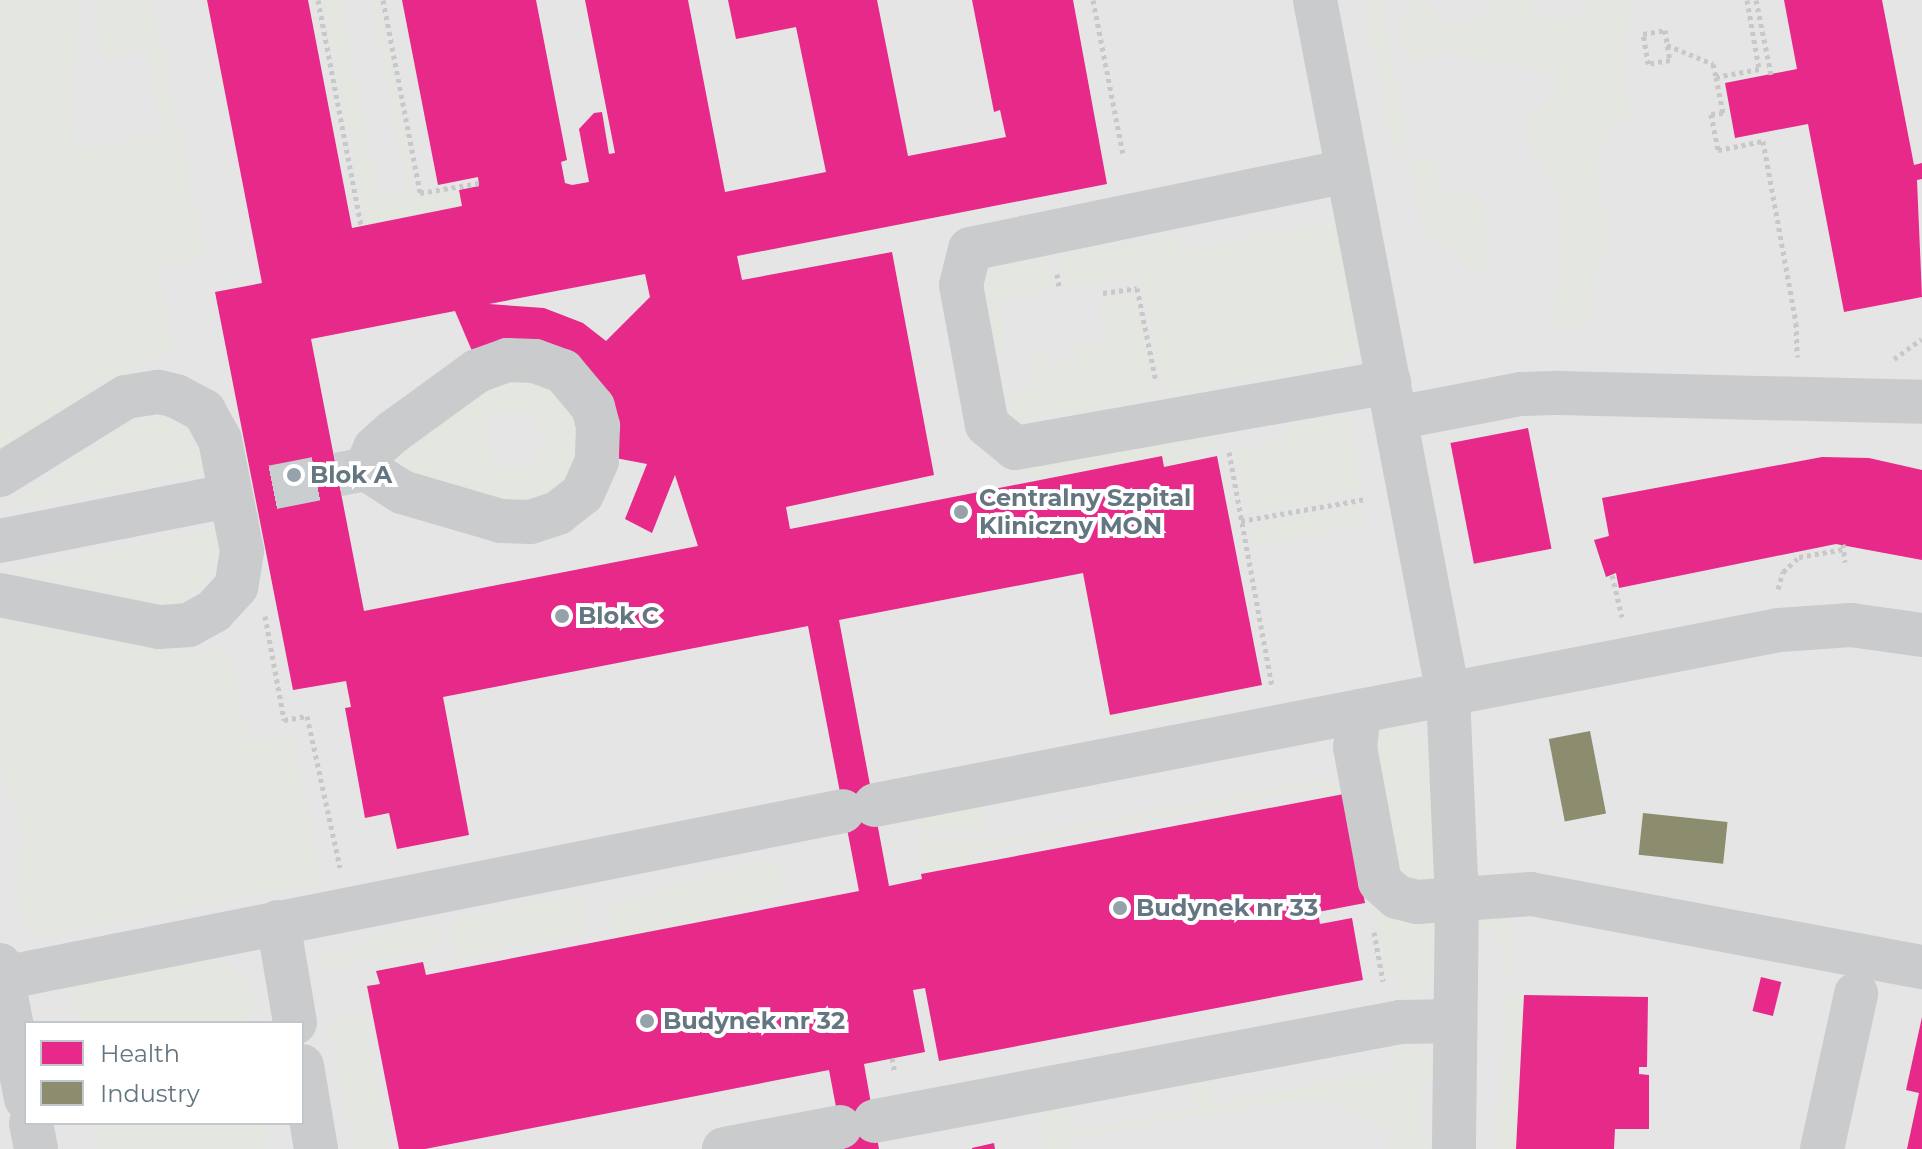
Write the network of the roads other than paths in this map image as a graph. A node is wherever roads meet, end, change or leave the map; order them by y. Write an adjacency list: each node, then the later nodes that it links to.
1 (1315, 0): 2 (lane)
2 (1347, 171): 4 (lane); 4 (lane)
3 (507, 360): 3 (lane)
4 (1392, 400): 5 (lane); 11 (lane)
5 (1922, 402)
6 (0, 475): 9 (lane)
7 (208, 500): 8 (lane)
8 (0, 541)
9 (0, 595)
10 (1922, 635): 11 (lane)
11 (1448, 694): 12 (lane); 13 (lane)
12 (1359, 711): 13 (lane); 14 (lane)
13 (1457, 897): 15 (lane); 19 (lane)
14 (278, 922): 16 (lane); 18 (lane)
15 (1922, 967)
16 (1, 972): 21 (lane)
17 (1856, 994): 27 (lane)
18 (295, 1021)
19 (1455, 1021): 25 (lane); 26 (lane)
20 (304, 1078): 24 (lane)
21 (24, 1089)
22 (31, 1125): 23 (lane)
23 (36, 1149)
24 (316, 1149)
25 (724, 1149)
26 (1454, 1149)
27 (1822, 1149)

